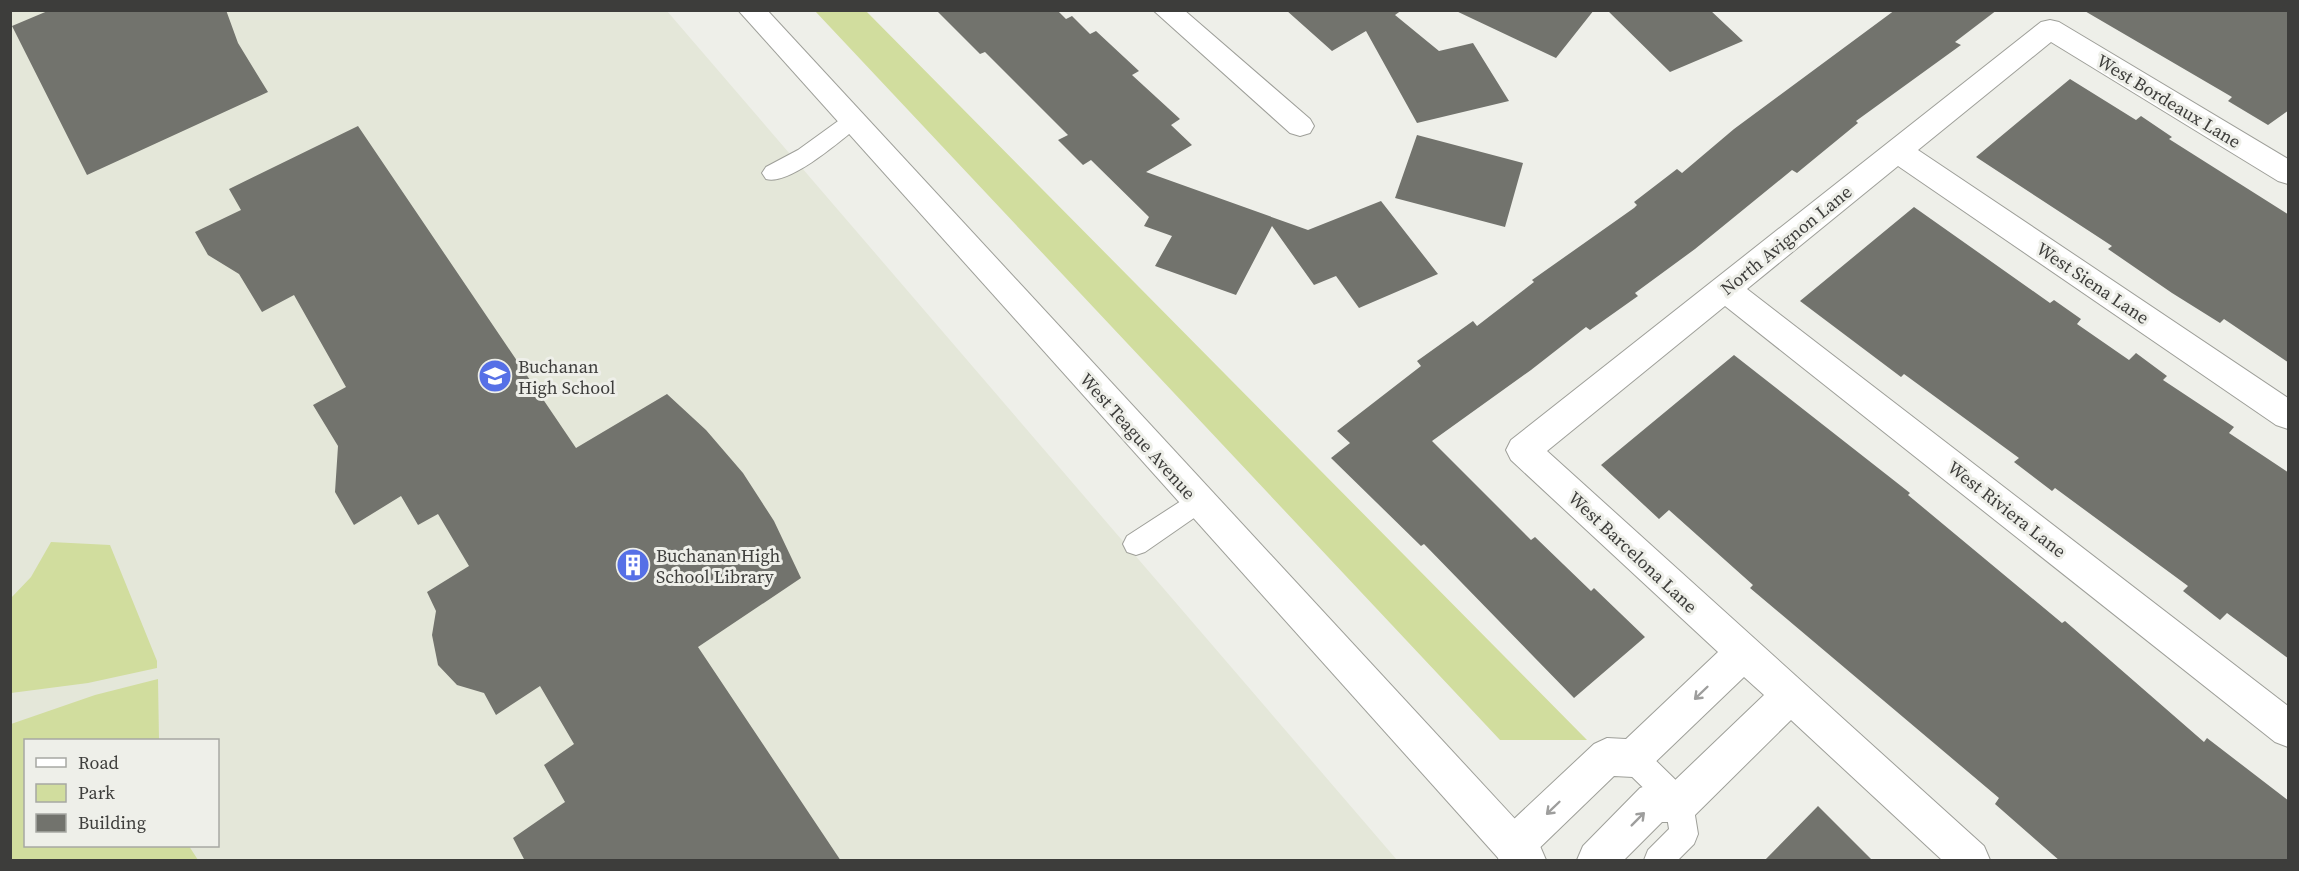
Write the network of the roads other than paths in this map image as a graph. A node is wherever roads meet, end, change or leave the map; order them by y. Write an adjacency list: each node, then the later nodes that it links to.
1 (752, 10): 4 (street, West Teague Avenue)
2 (1166, 10): 5 (street)
3 (2050, 29): 6 (street, North Avignon Lane); 8 (street, West Bordeaux Lane)
4 (852, 121): 7 (lane); 12 (street, West Teague Avenue)
5 (1300, 126)
6 (1897, 152): 9 (street, North Avignon Lane); 10 (street, West Siena Lane)
7 (773, 173)
8 (2289, 173)
9 (1725, 289): 11 (street, North Avignon Lane); 16 (street, West Riviera Lane)
10 (2289, 415)
11 (1523, 450): 14 (street, West Barcelona Lane)
12 (1198, 501): 13 (lane); 19 (street, West Teague Avenue)
13 (1136, 544)
14 (1743, 653): 15 (street, West Barcelona Lane); 17 (street, one-way to 17)
15 (1789, 696): 18 (street); 22 (street, West Barcelona Lane)
16 (2289, 729)
17 (1633, 758): 18 (lane); 19 (street, one-way to 19)
18 (1679, 803): 20 (street, one-way to 18); 21 (lane)
19 (1519, 854)
20 (1597, 861)
21 (1658, 861)
22 (1970, 861)

